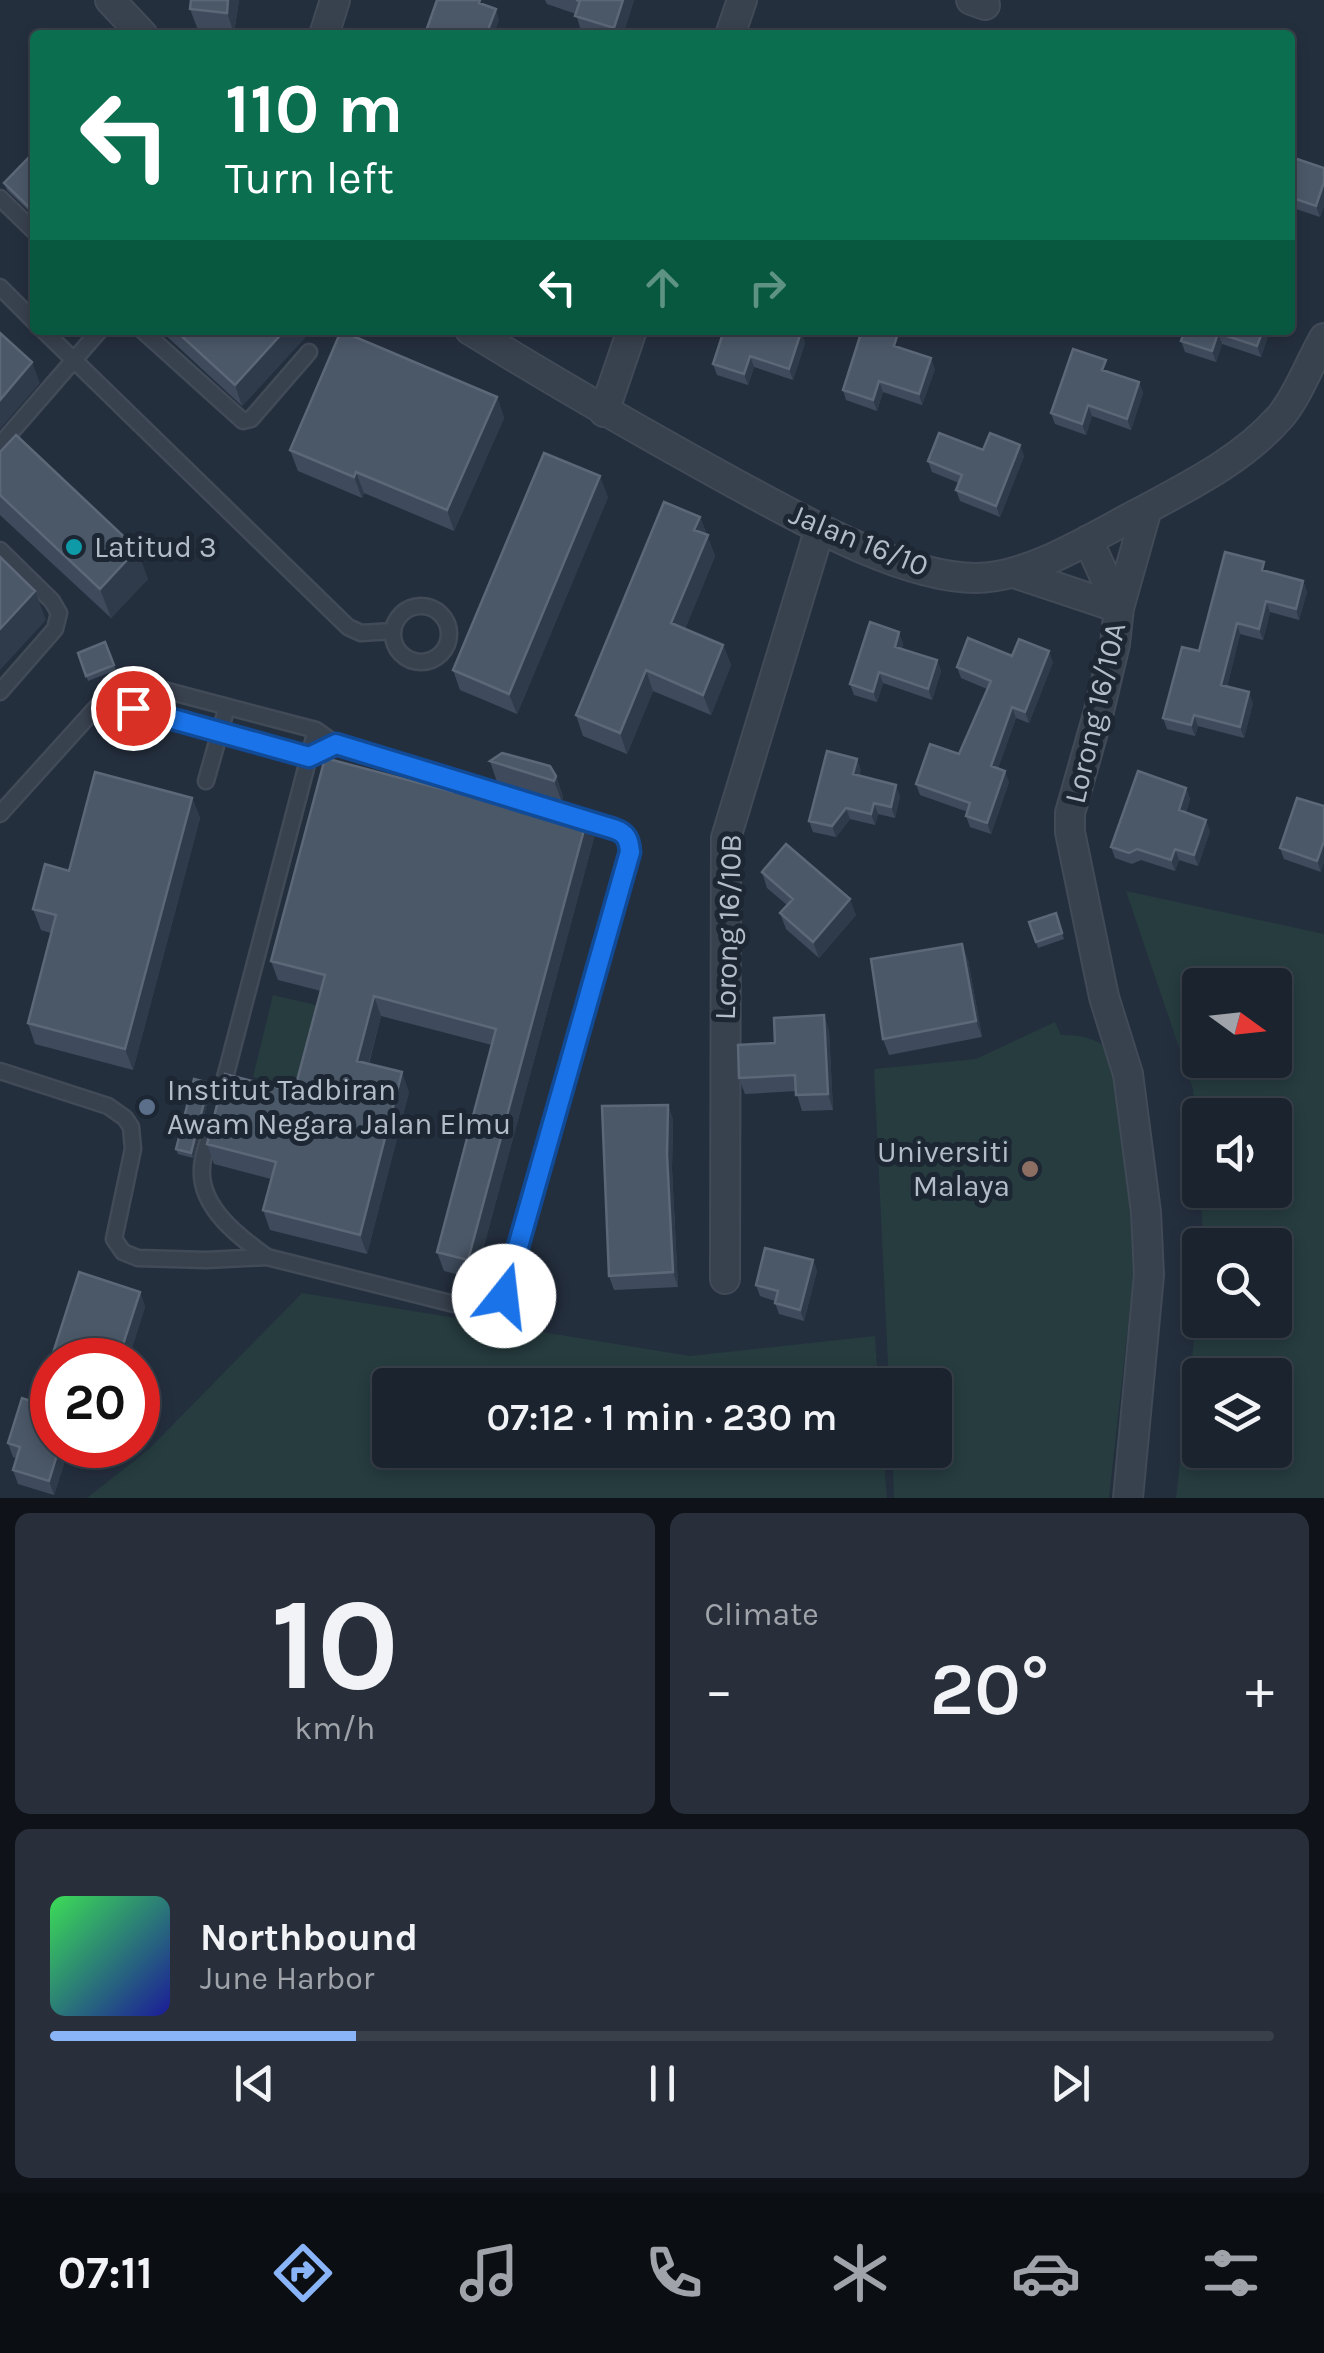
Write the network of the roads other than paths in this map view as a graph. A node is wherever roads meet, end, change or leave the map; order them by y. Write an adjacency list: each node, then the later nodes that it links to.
1 (110, 0): 4 (street)
2 (335, 0): 5 (street)
3 (742, 0): 6 (street)
4 (138, 30)
5 (326, 30)
6 (732, 30)
7 (0, 198): 8 (lane)
8 (30, 227)
9 (0, 287): 10 (lane)
10 (30, 315)
11 (49, 335): 18 (lane)
12 (96, 335): 18 (lane)
13 (148, 335): 17 (lane)
14 (478, 335): 19 (street, Jalan 16/10)
15 (630, 335): 19 (street)
16 (1324, 338): 21 (street, Jalan 16/10)
17 (309, 352)
18 (74, 362): 20 (lane); 27 (lane)
19 (604, 412): 22 (street, Jalan 16/10)
20 (0, 445)
21 (1147, 509): 23 (street, Jalan 16/10); 26 (street)
22 (820, 528): 25 (street, Jalan 16/10); 41 (street, Lorong 16/10B)
23 (1088, 540): 25 (street, Jalan 16/10); 26 (street, Lorong 16/10A)
24 (0, 550): 28 (lane)
25 (1014, 573): 26 (street)
26 (1120, 608): 42 (street, Lorong 16/10A)
27 (393, 631): 27 (lane)
28 (0, 692)
29 (104, 700): 30 (lane); 32 (lane); 38 (lane)
30 (226, 706): 31 (lane); 32 (lane)
31 (316, 730): 33 (lane); 34 (lane)
32 (220, 732): 34 (lane); 35 (lane)
33 (336, 744): 34 (lane); 36 (lane)
34 (309, 757): 40 (lane)
35 (206, 781)
36 (484, 789)
37 (558, 812): 40 (lane)
38 (0, 814)
39 (0, 1071): 40 (lane)
40 (267, 1256)
41 (724, 1279)
42 (1128, 1498)

